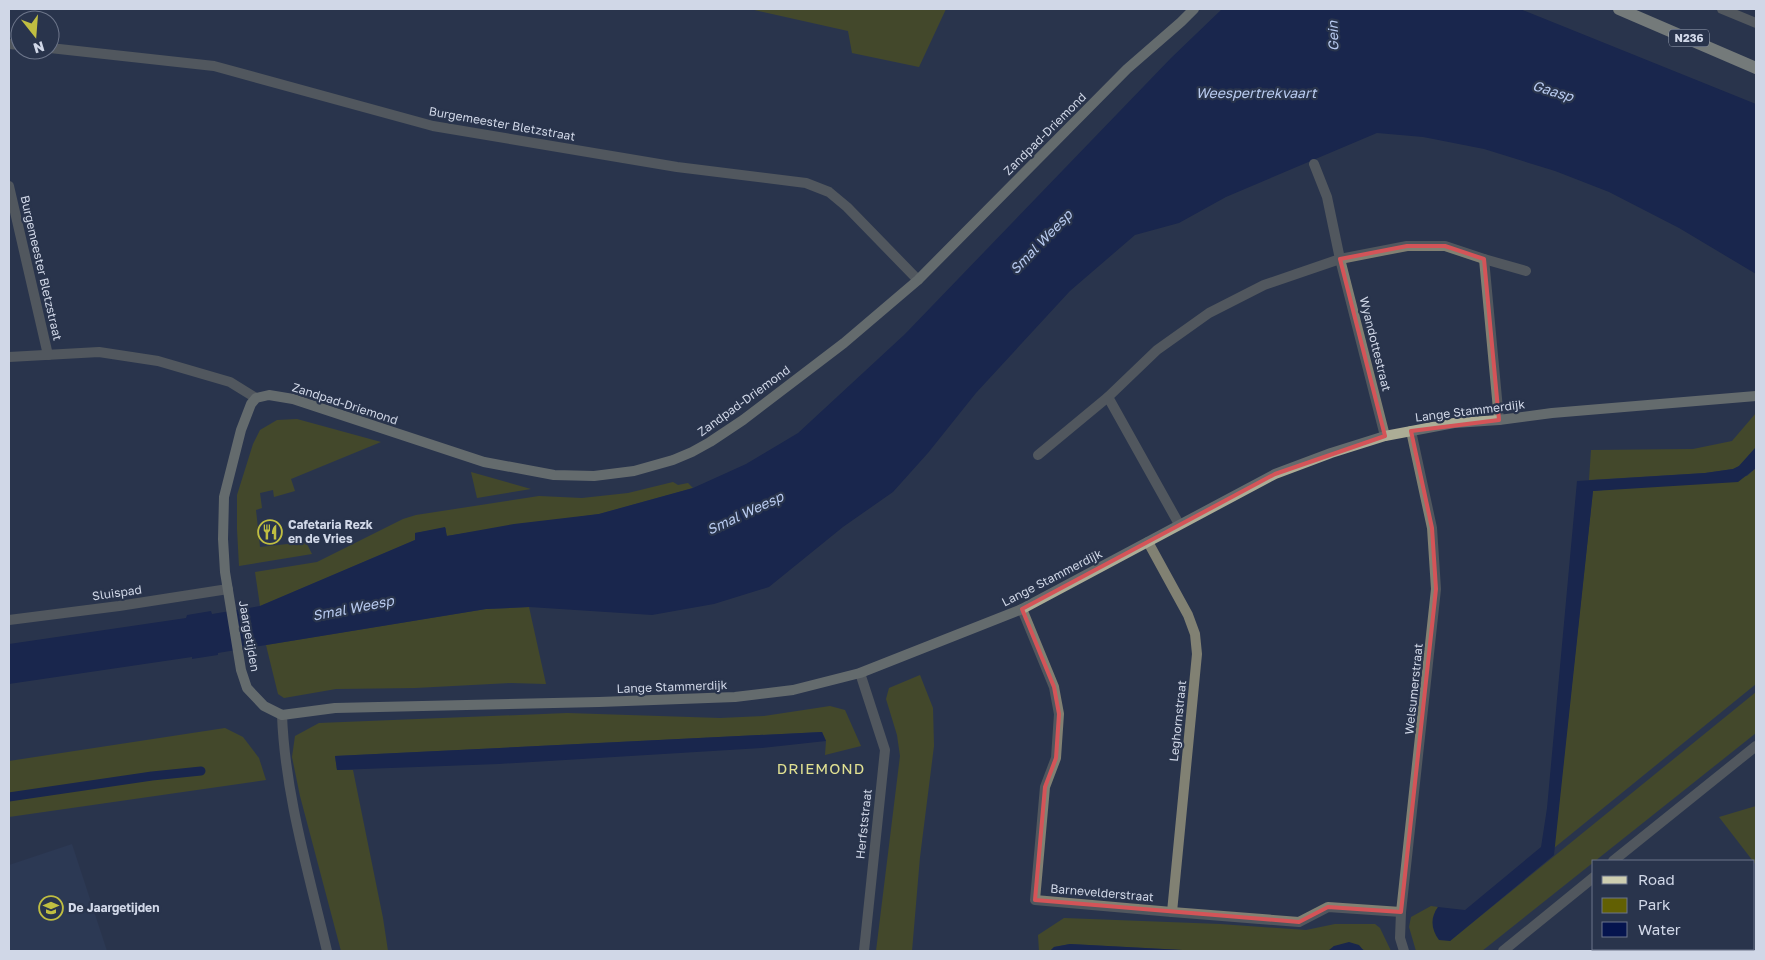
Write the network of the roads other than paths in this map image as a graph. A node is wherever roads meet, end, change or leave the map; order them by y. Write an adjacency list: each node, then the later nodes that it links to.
1 (1194, 9): 12 (street, Zandpad-Driemond)
2 (1620, 9): 6 (main road, N236)
3 (1722, 9): 4 (street)
4 (1756, 23)
5 (60, 49): 12 (street, Burgemeester Bletzstraat)
6 (1756, 68)
7 (1314, 164): 9 (street, Wyandottestraat)
8 (9, 186): 13 (street, Burgemeester Bletzstraat)
9 (1340, 259): 10 (street); 15 (street); 20 (street, Wyandottestraat)
10 (1484, 259): 11 (street); 18 (street)
11 (1526, 271)
12 (918, 280): 17 (street, Zandpad-Driemond)
13 (48, 355): 14 (street); 17 (street)
14 (9, 357)
15 (1108, 396): 21 (street); 22 (street)
16 (1756, 396): 18 (street, Lange Stammerdijk)
17 (256, 398): 24 (street, Jaargetijden)
18 (1499, 420): 19 (street, Lange Stammerdijk)
19 (1411, 431): 20 (street, Lange Stammerdijk); 33 (street, Welsumerstraat)
20 (1385, 436): 22 (street, Lange Stammerdijk)
21 (1038, 455)
22 (1179, 524): 23 (street, Lange Stammerdijk)
23 (1148, 542): 25 (street, Lange Stammerdijk); 32 (street, Leghornstraat)
24 (228, 589): 26 (street, Sluispad); 28 (street, Jaargetijden)
25 (1022, 609): 27 (street, Lange Stammerdijk); 32 (street, Barnevelderstraat)
26 (9, 620)
27 (860, 673): 28 (street, Lange Stammerdijk); 35 (street, Herfststraat)
28 (282, 715): 34 (street)
29 (1756, 746): 30 (street)
30 (1614, 860)
31 (1592, 879): 37 (street)
32 (1172, 912): 33 (street, Barnevelderstraat)
33 (1401, 912): 36 (street, Welsumerstraat)
34 (327, 951)
35 (864, 951)
36 (1404, 951)
37 (1503, 951)

